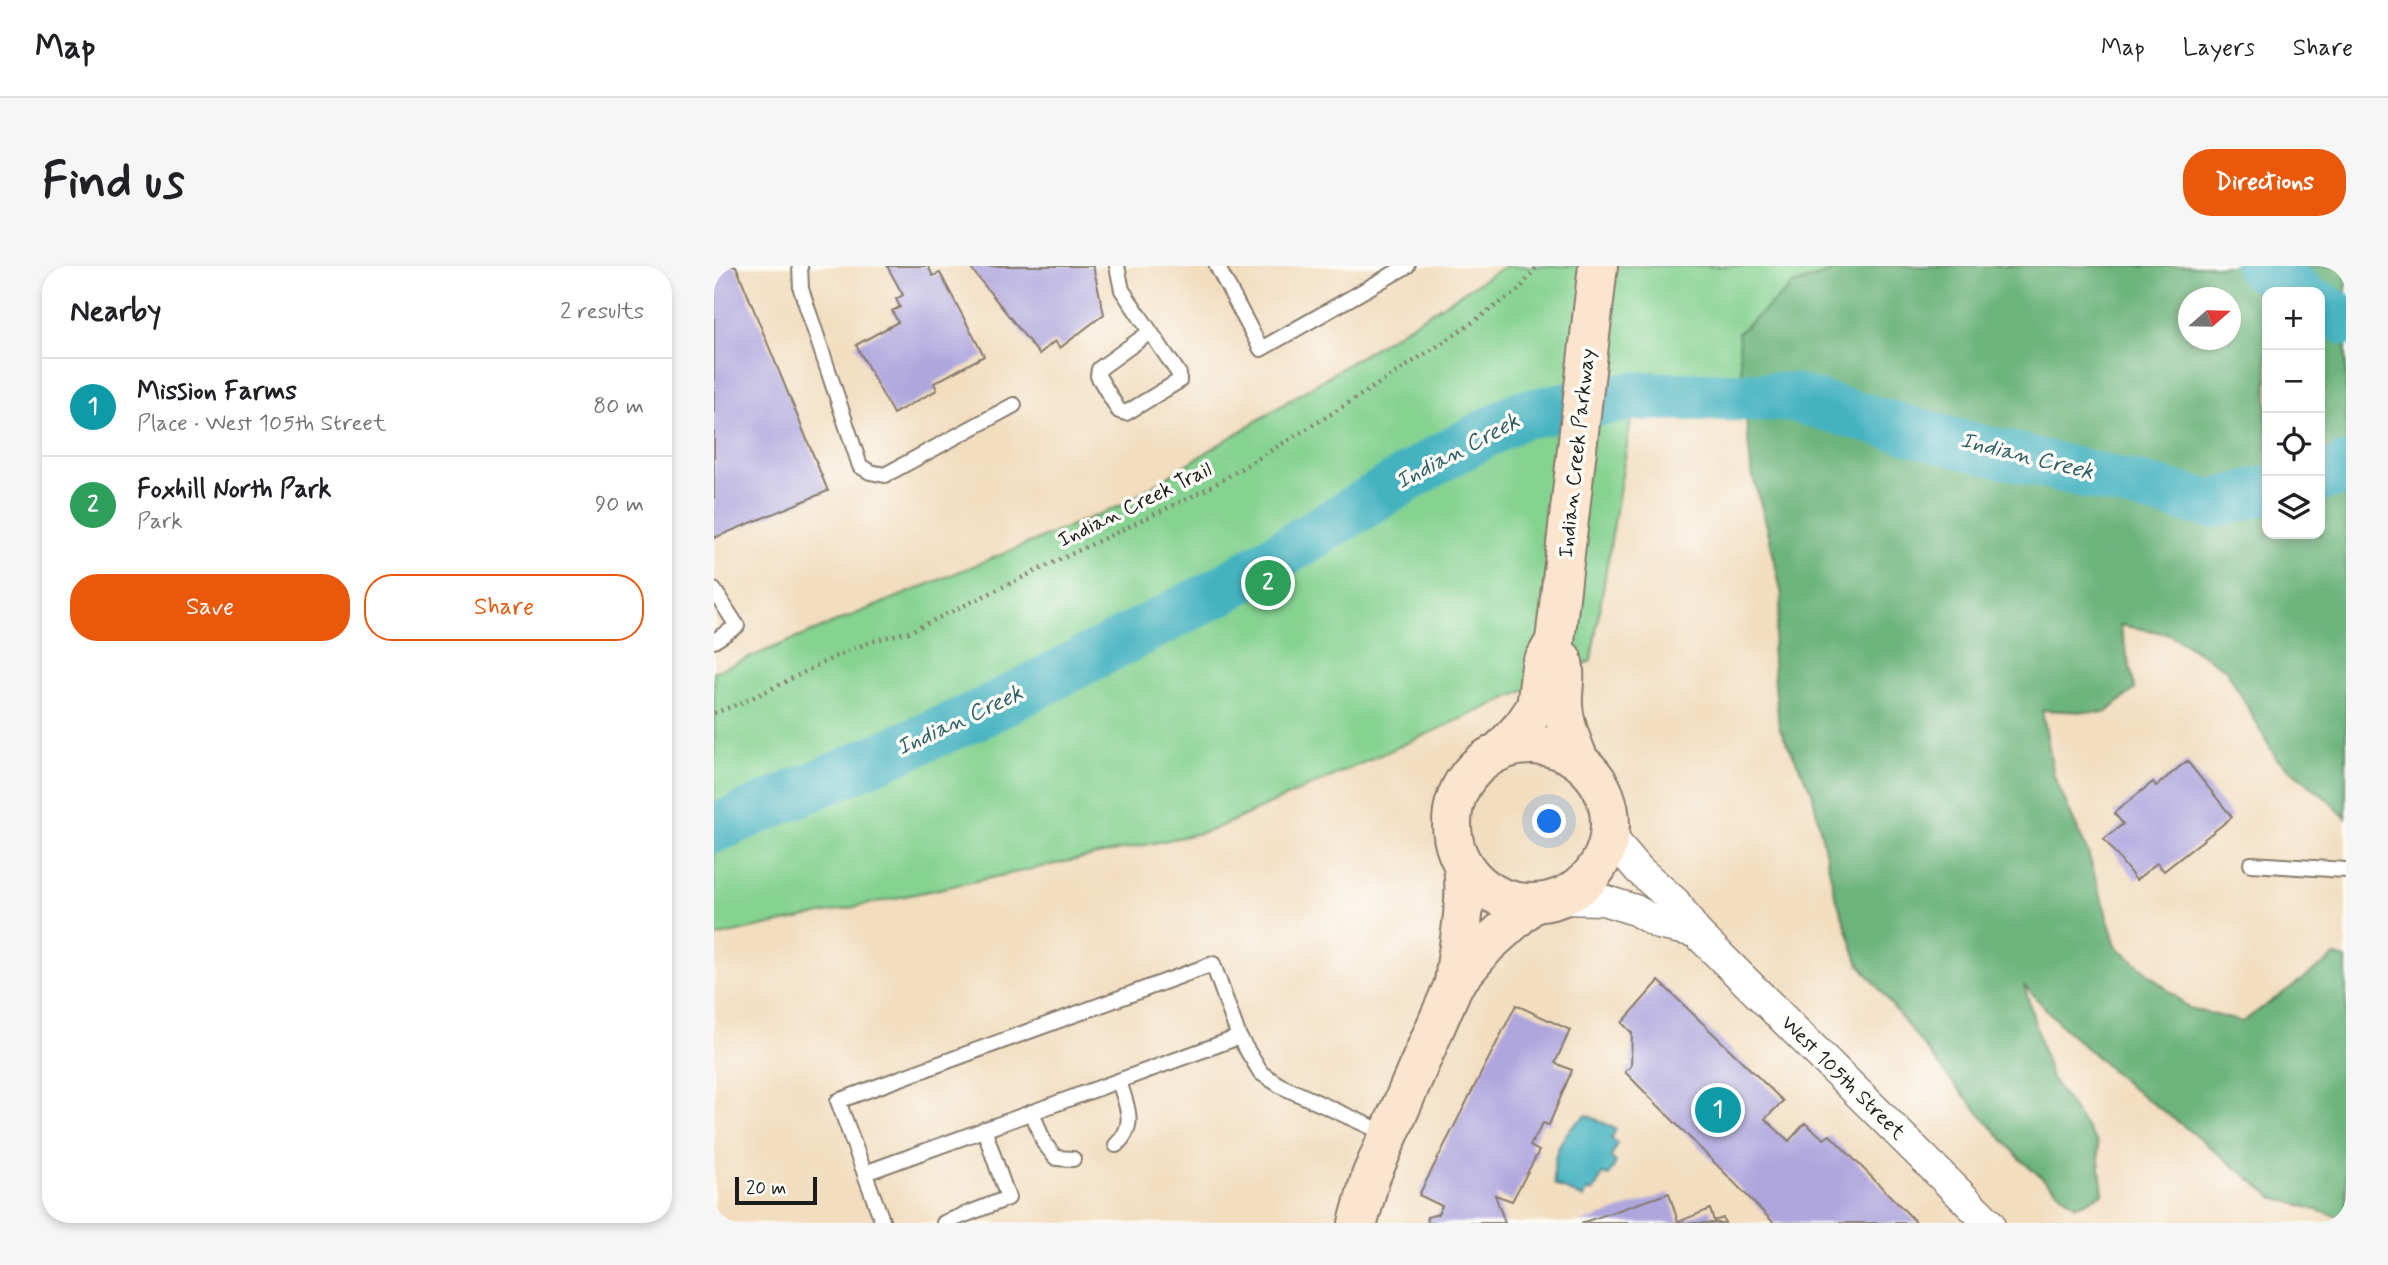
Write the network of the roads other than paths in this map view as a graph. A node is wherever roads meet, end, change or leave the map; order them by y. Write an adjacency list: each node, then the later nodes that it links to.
1 (800, 266): 7 (lane)
2 (1117, 266): 6 (lane)
3 (1217, 266): 4 (lane)
4 (1407, 266)
5 (1598, 266): 10 (street, Indian Creek Parkway)
6 (1150, 332): 6 (lane)
7 (1014, 405)
8 (714, 590): 9 (lane)
9 (714, 641)
10 (1555, 641): 11 (street, Indian Creek Parkway); 12 (street, Indian Creek Parkway)
11 (1502, 749): 12 (street); 15 (street)
12 (1579, 760): 13 (street)
13 (1610, 836): 17 (street); 18 (street, West 105th Street)
14 (2251, 864): 16 (lane)
15 (1463, 865): 17 (street); 19 (street)
16 (2346, 870)
17 (1546, 901): 18 (street); 19 (street)
18 (1696, 932): 31 (street, West 105th Street)
19 (1454, 984): 24 (street)
20 (1239, 1037): 21 (lane); 24 (lane); 27 (lane)
21 (1119, 1081): 22 (lane); 25 (lane)
22 (1032, 1112): 23 (lane); 26 (lane)
23 (984, 1129): 27 (lane); 29 (lane)
24 (1388, 1135): 30 (street)
25 (1116, 1145)
26 (1073, 1159)
27 (865, 1173): 28 (lane)
28 (883, 1223)
29 (944, 1223)
30 (1358, 1223)
31 (1989, 1223)

